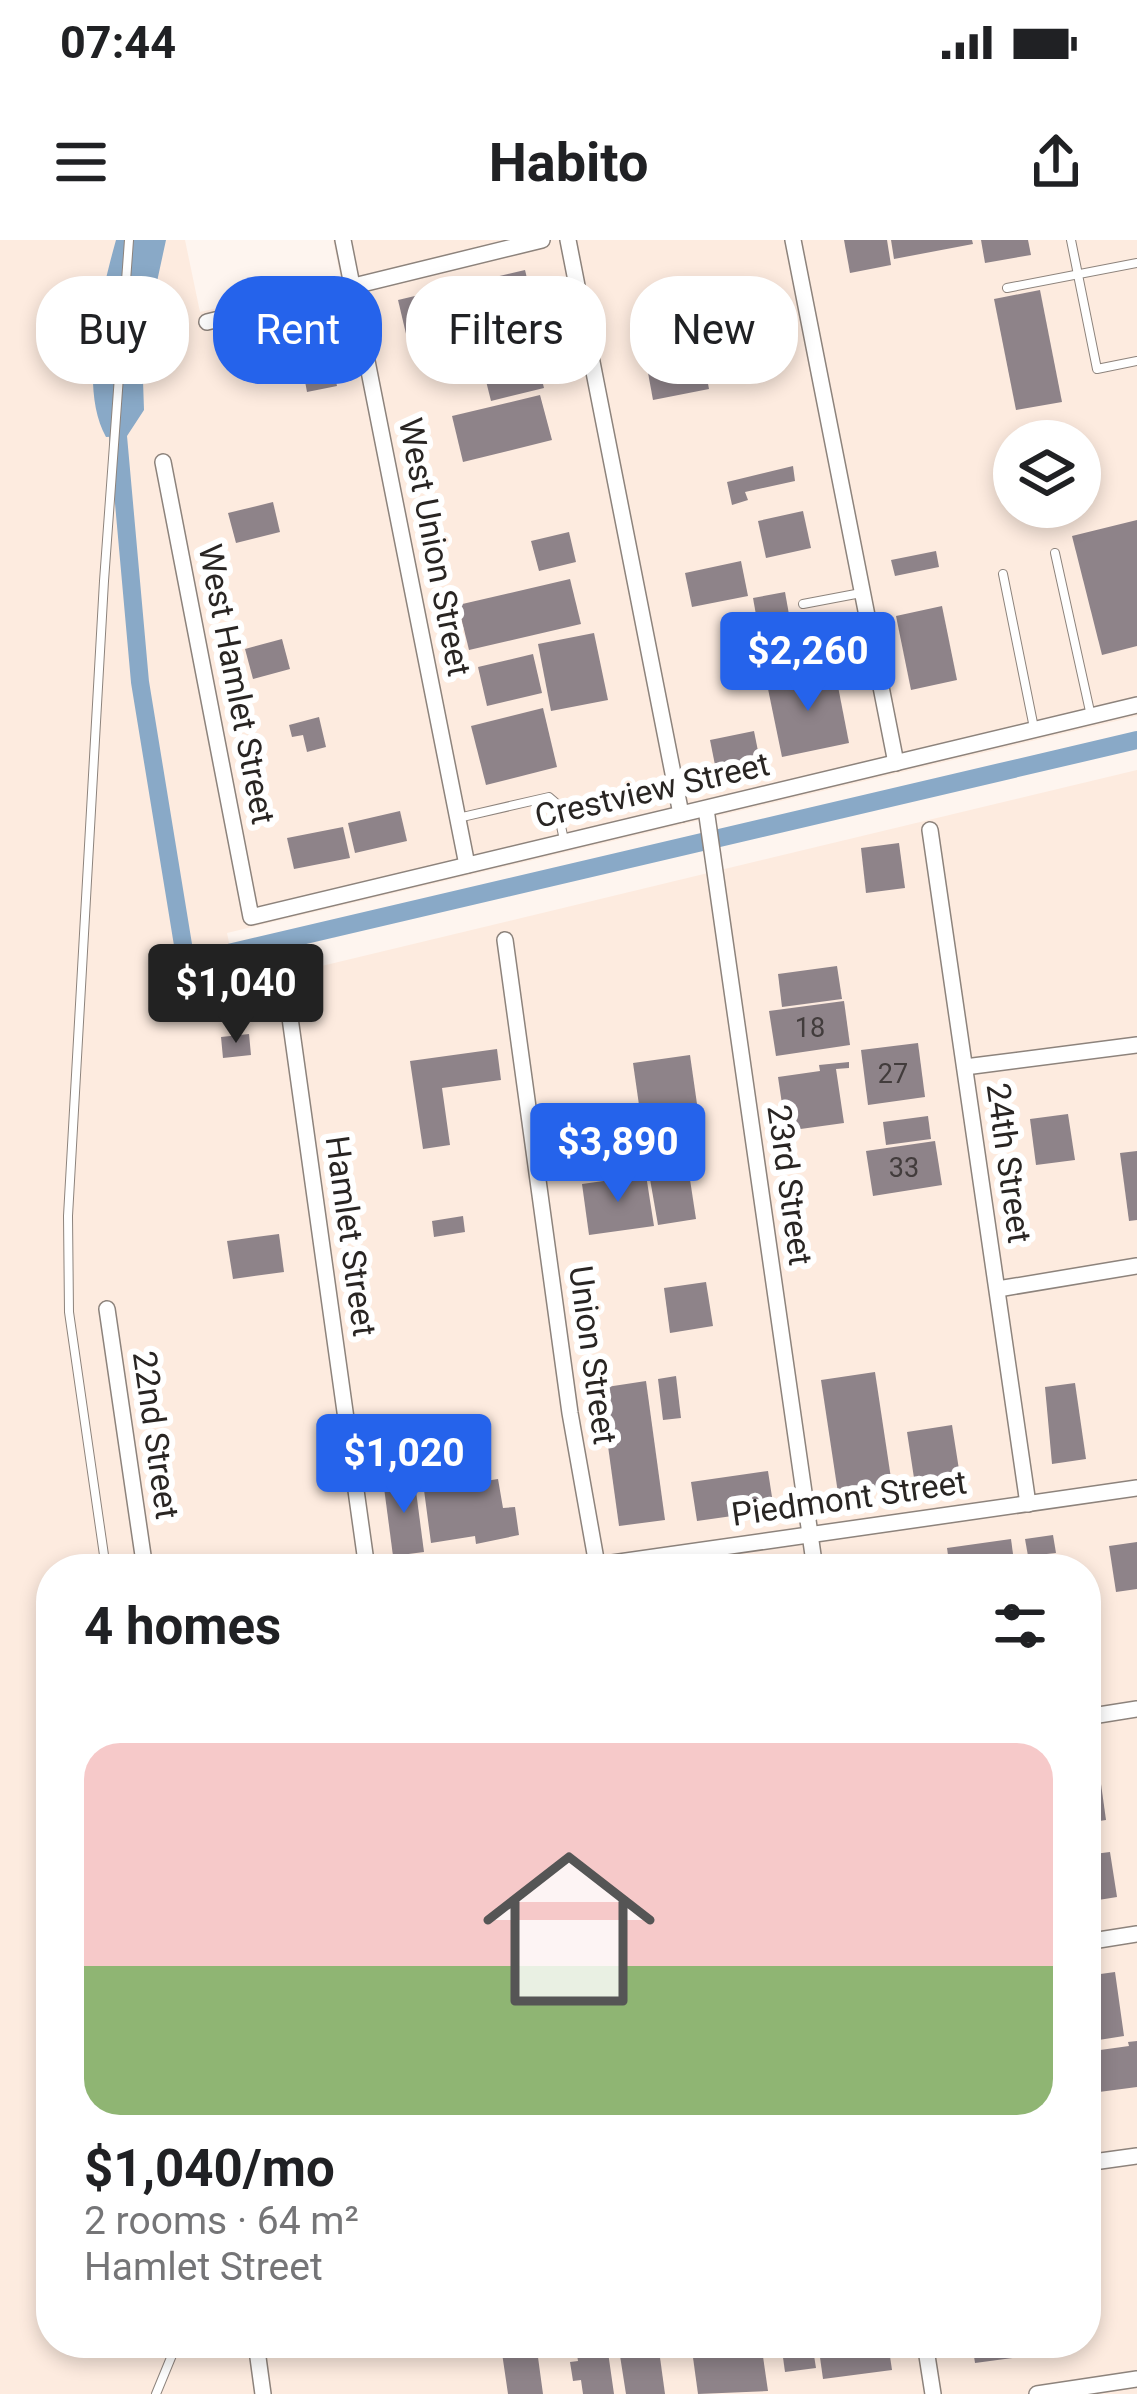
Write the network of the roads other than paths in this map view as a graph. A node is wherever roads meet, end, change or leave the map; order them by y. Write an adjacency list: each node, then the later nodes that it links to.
1 (129, 240): 42 (lane)
2 (344, 240): 9 (street, West Union Street)
3 (542, 240): 10 (street)
4 (568, 240): 25 (street)
5 (793, 240): 19 (street)
6 (1071, 240): 8 (lane)
7 (1137, 263): 8 (lane)
8 (1078, 275): 11 (lane); 14 (lane)
9 (351, 276)
10 (382, 280)
11 (1007, 288)
12 (213, 321): 13 (street)
13 (207, 322)
14 (1137, 361)
15 (372, 384): 27 (street, West Union Street)
16 (163, 462): 31 (street, West Hamlet Street)
17 (1055, 553): 22 (lane)
18 (1003, 574): 23 (lane)
19 (862, 593): 20 (lane); 24 (street)
20 (802, 604)
21 (1137, 705): 22 (street, Crestview Street)
22 (1091, 716): 23 (street, Crestview Street)
23 (1034, 729): 24 (street, Crestview Street)
24 (896, 763): 26 (street, Crestview Street)
25 (681, 814): 26 (street, Crestview Street); 29 (street, Crestview Street)
26 (707, 817): 41 (street, 23rd Street)
27 (458, 818): 29 (lane); 30 (street, West Union Street)
28 (930, 830): 35 (street, 24th Street)
29 (565, 842): 30 (street, Crestview Street)
30 (467, 865): 31 (street, Crestview Street)
31 (251, 917)
32 (505, 940): 45 (street, Union Street)
33 (285, 982): 44 (street, Hamlet Street)
34 (1137, 1045): 35 (street)
35 (965, 1067): 37 (street, 24th Street)
36 (1137, 1266): 37 (street)
37 (998, 1289): 40 (street, 24th Street)
38 (107, 1309): 43 (street, 22nd Street)
39 (1137, 1488): 40 (street, Piedmont Street)
40 (1028, 1504): 41 (street, Piedmont Street)
41 (809, 1532): 46 (street, Piedmont Street); 47 (street, 23rd Street)
42 (104, 1554)
43 (143, 1554)
44 (365, 1554)
45 (595, 1554)
46 (668, 1554)
47 (812, 1554)
48 (1137, 1709): 49 (street)
49 (1101, 1715)
50 (1137, 1934): 51 (street)
51 (1101, 1940)
52 (1137, 2156): 53 (street)
53 (1101, 2161)
54 (171, 2358): 58 (lane)
55 (258, 2358): 59 (street)
56 (927, 2358): 60 (street)
57 (1137, 2379): 61 (street)
58 (156, 2394)
59 (263, 2394)
60 (933, 2394)
61 (1037, 2394)

